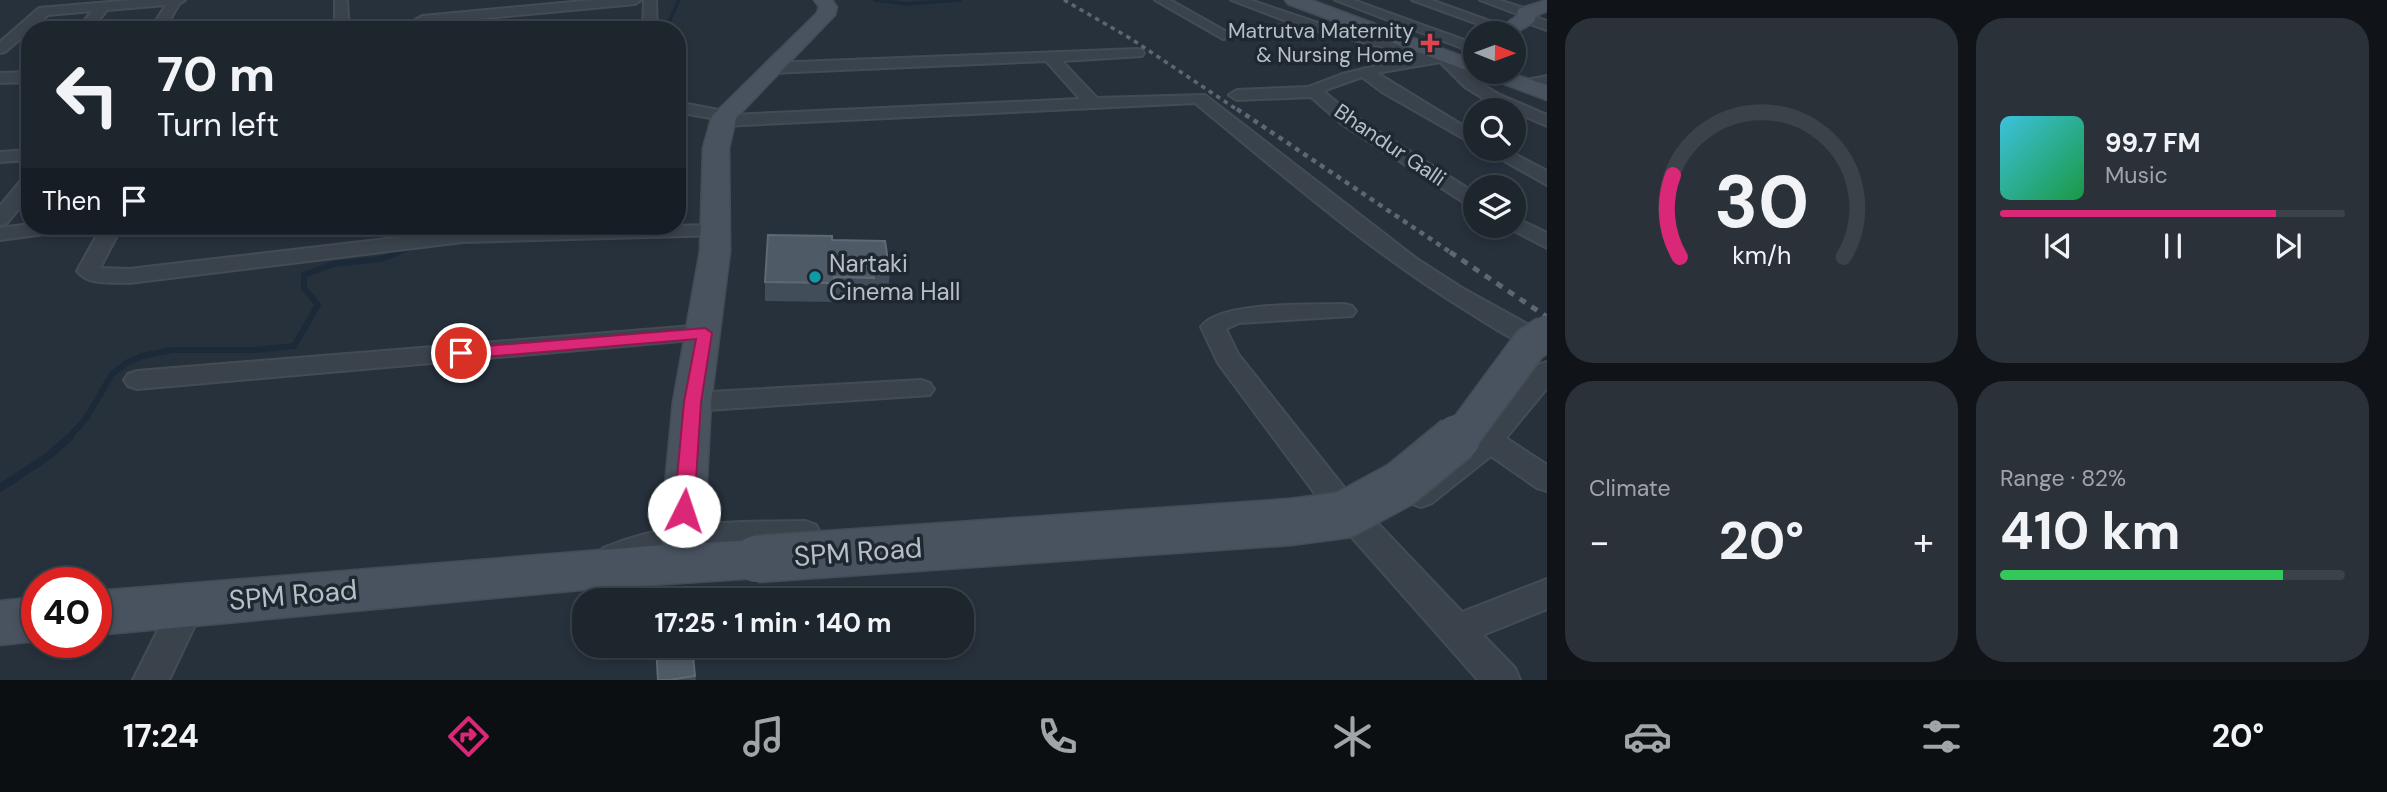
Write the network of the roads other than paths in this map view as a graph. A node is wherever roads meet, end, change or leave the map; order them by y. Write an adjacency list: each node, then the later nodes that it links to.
1 (60, 0): 15 (street)
2 (177, 0): 14 (street); 20 (street)
3 (341, 0): 21 (street)
4 (635, 0): 17 (street)
5 (650, 0): 22 (street)
6 (823, 0): 35 (main road)
7 (1161, 0): 25 (street)
8 (1237, 0): 25 (street)
9 (1294, 0): 33 (main road)
10 (1341, 0): 28 (street)
11 (1418, 0): 23 (street)
12 (1486, 0): 16 (street)
13 (1547, 5): 16 (main road)
14 (102, 7): 15 (street); 19 (street)
15 (44, 12): 18 (street)
16 (1526, 15): 24 (main road); 26 (street)
17 (422, 19)
18 (33, 21)
19 (91, 21)
20 (163, 21)
21 (342, 21)
22 (650, 21)
23 (1475, 21)
24 (1519, 21)
25 (1312, 26): 33 (street)
26 (1547, 26)
27 (21, 31): 29 (street)
28 (1463, 45)
29 (0, 49)
30 (1463, 52): 33 (main road)
31 (1137, 53): 32 (street)
32 (1050, 57): 35 (street); 45 (street)
33 (1443, 57): 34 (main road); 36 (street, Bhandur Galli); 48 (street)
34 (1463, 64)
35 (771, 68): 47 (main road)
36 (1366, 73): 42 (street, Bhandur Galli); 49 (street)
37 (21, 77): 38 (street)
38 (0, 78)
39 (1547, 80): 41 (street)
40 (1520, 84): 41 (main road)
41 (1523, 85): 43 (main road)
42 (1315, 92): 44 (street); 55 (street, Bhandur Galli)
43 (1547, 93)
44 (1237, 94)
45 (1093, 103): 47 (street); 67 (street)
46 (686, 109): 47 (street)
47 (724, 118): 59 (main road)
48 (1547, 121)
49 (1463, 133)
50 (21, 156): 51 (street)
51 (0, 157)
52 (1514, 161): 53 (street)
53 (1547, 179)
54 (21, 193): 56 (street)
55 (1463, 193)
56 (0, 219)
57 (1526, 230): 64 (street)
58 (21, 231): 61 (street)
59 (715, 231): 60 (street); 66 (main road)
60 (686, 232)
61 (0, 234)
62 (107, 235): 63 (street)
63 (513, 235)
64 (1547, 242)
65 (1344, 312): 74 (street)
66 (705, 333): 69 (street); 71 (main road)
67 (1538, 337): 74 (street); 77 (main road, SPM Road, bridge)
68 (1547, 370): 72 (street)
69 (137, 380)
70 (921, 388): 71 (street)
71 (692, 402): 76 (main road)
72 (1488, 439): 73 (street); 75 (street)
73 (1547, 480)
74 (1336, 499): 75 (street); 76 (street)
75 (1360, 526): 77 (street); 83 (street)
76 (682, 538): 77 (street)
77 (592, 569): 79 (main road, SPM Road)
78 (1547, 594): 83 (street)
79 (188, 604): 80 (main road, SPM Road); 84 (street)
80 (112, 611)
81 (21, 621): 82 (main road)
82 (0, 623)
83 (1456, 629): 85 (street)
84 (151, 680)
85 (1502, 680)

